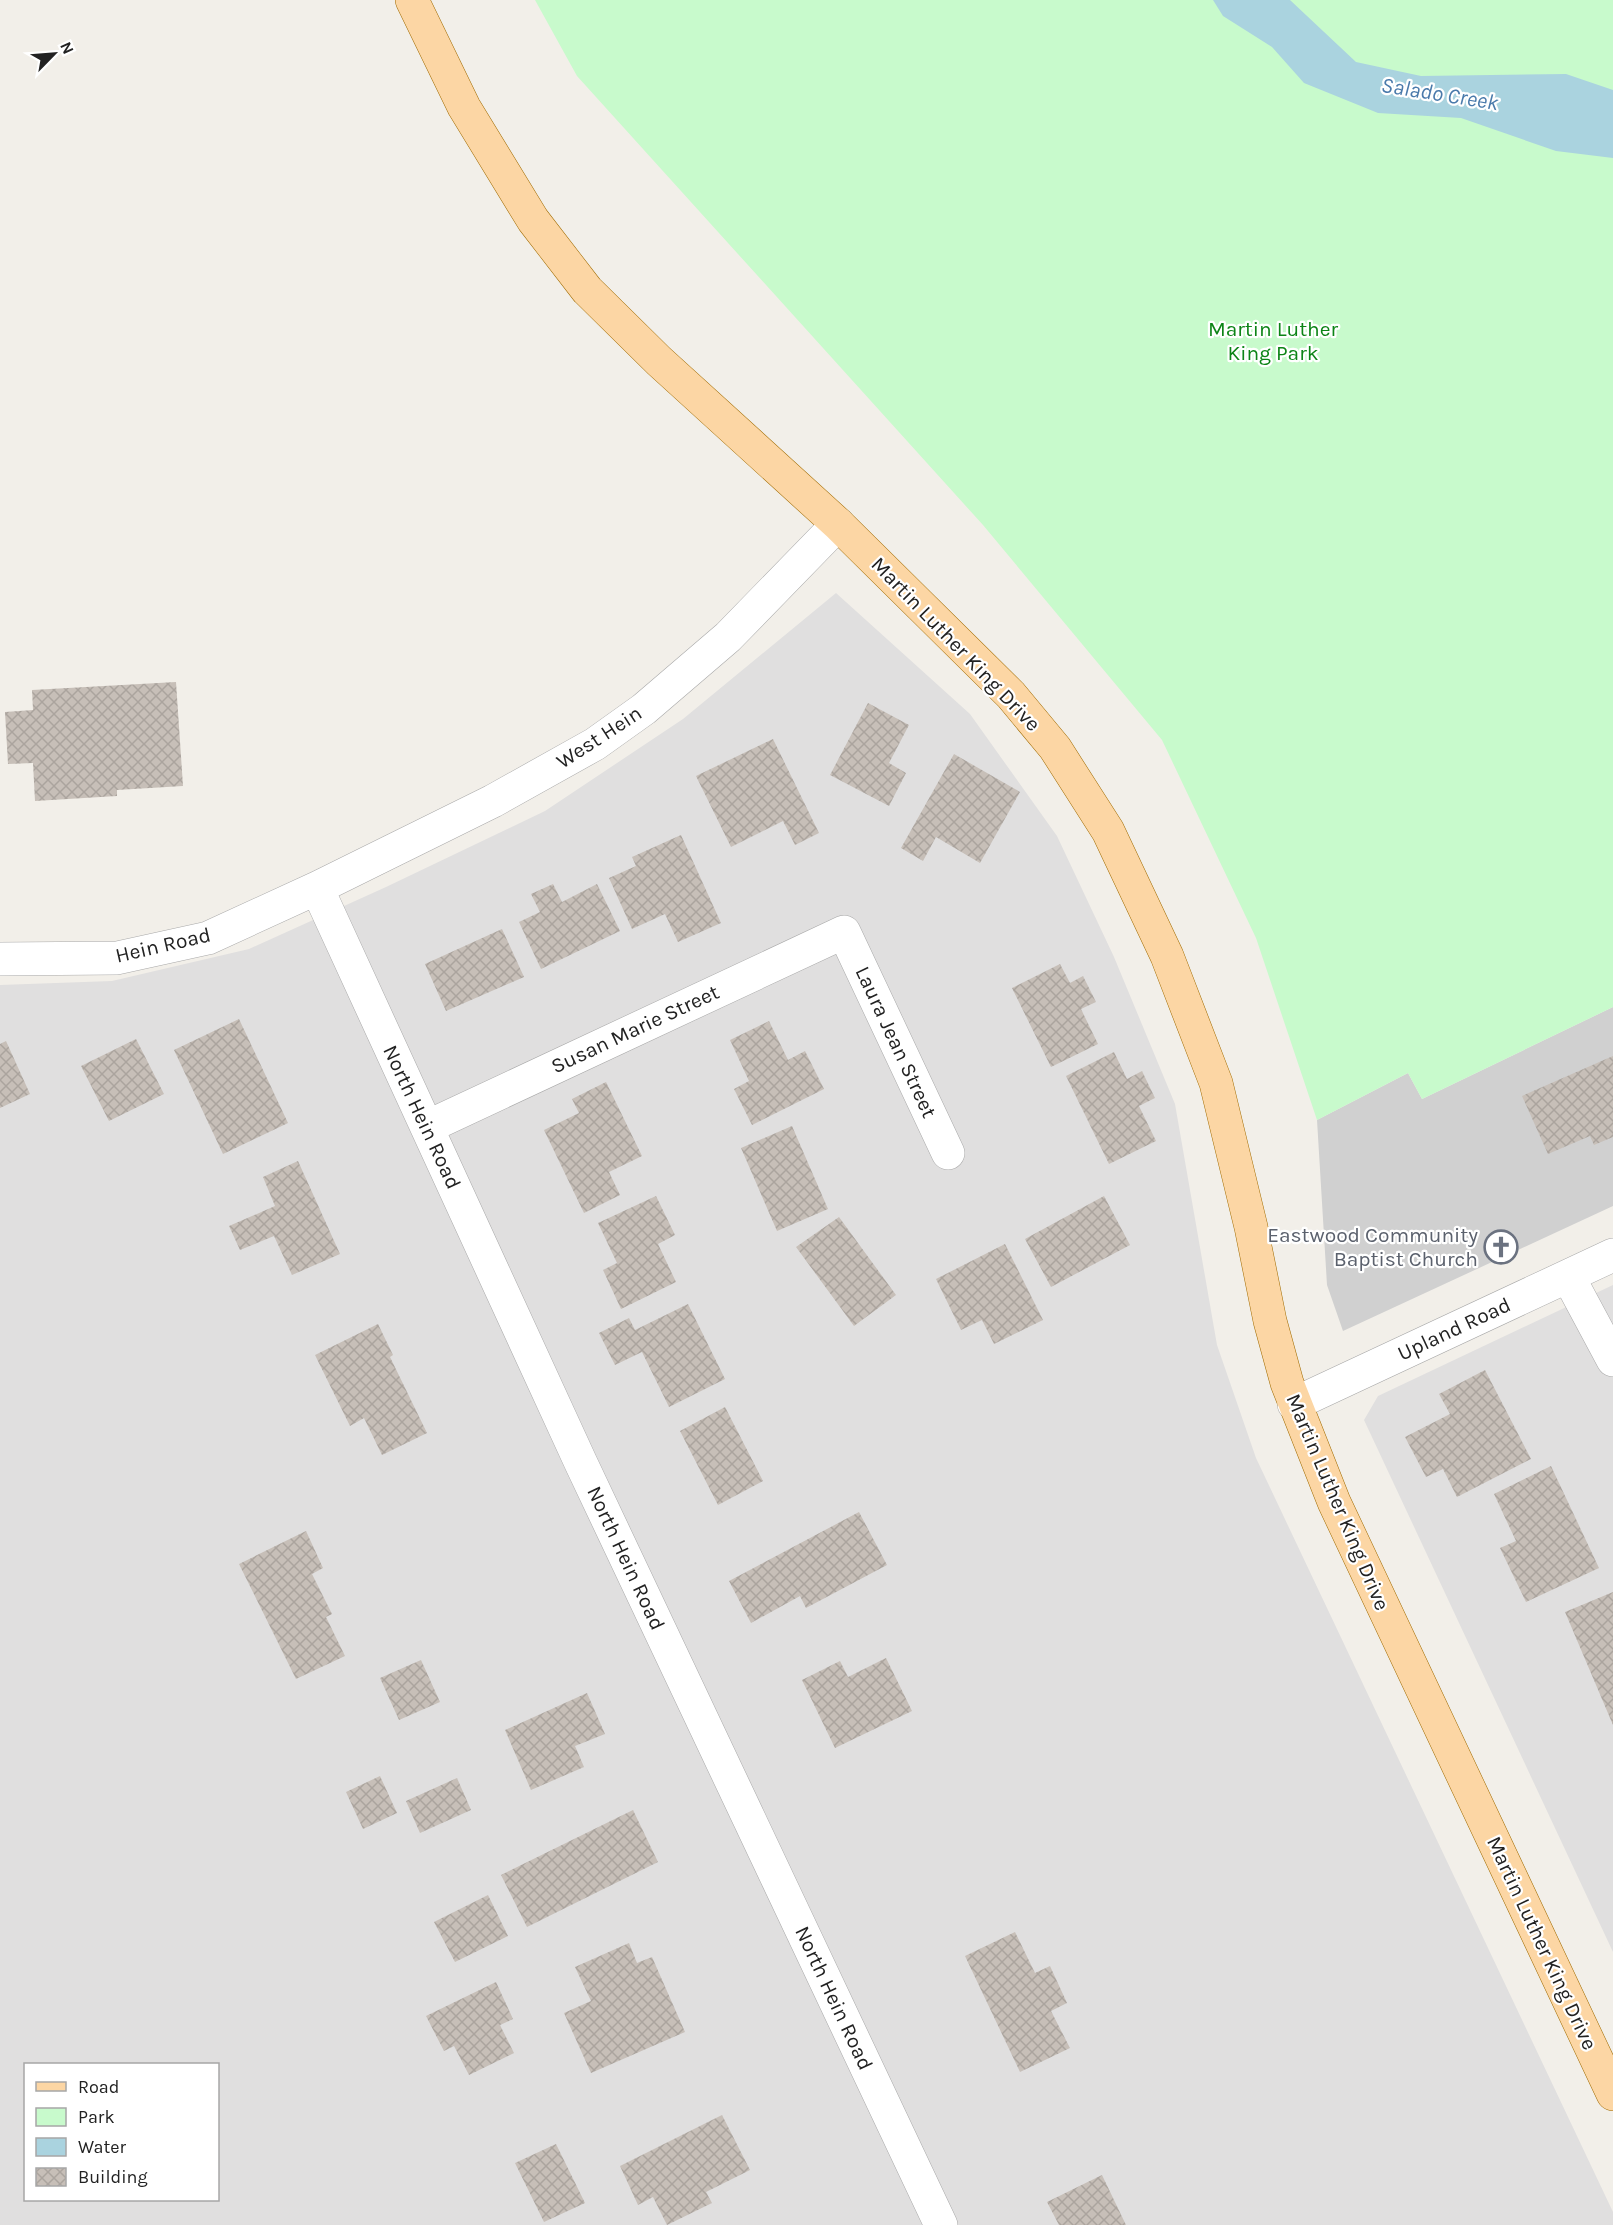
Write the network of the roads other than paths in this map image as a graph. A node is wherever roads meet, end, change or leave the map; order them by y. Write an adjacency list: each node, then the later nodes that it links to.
1 (412, 0): 2 (main road, Martin Luther King Drive)
2 (838, 524): 3 (street, West Hein); 11 (main road, Martin Luther King Drive)
3 (317, 888): 5 (street, Hein Road); 6 (street, North Hein Road)
4 (844, 932): 6 (street, Susan Marie Street); 7 (street, Laura Jean Street)
5 (0, 959)
6 (427, 1127): 13 (street, North Hein Road)
7 (948, 1153)
8 (1613, 1255): 9 (street, Upland Road)
9 (1568, 1276): 10 (street); 11 (street, Upland Road)
10 (1613, 1360)
11 (1294, 1404): 12 (main road, Martin Luther King Drive)
12 (1613, 2094)
13 (941, 2225)

